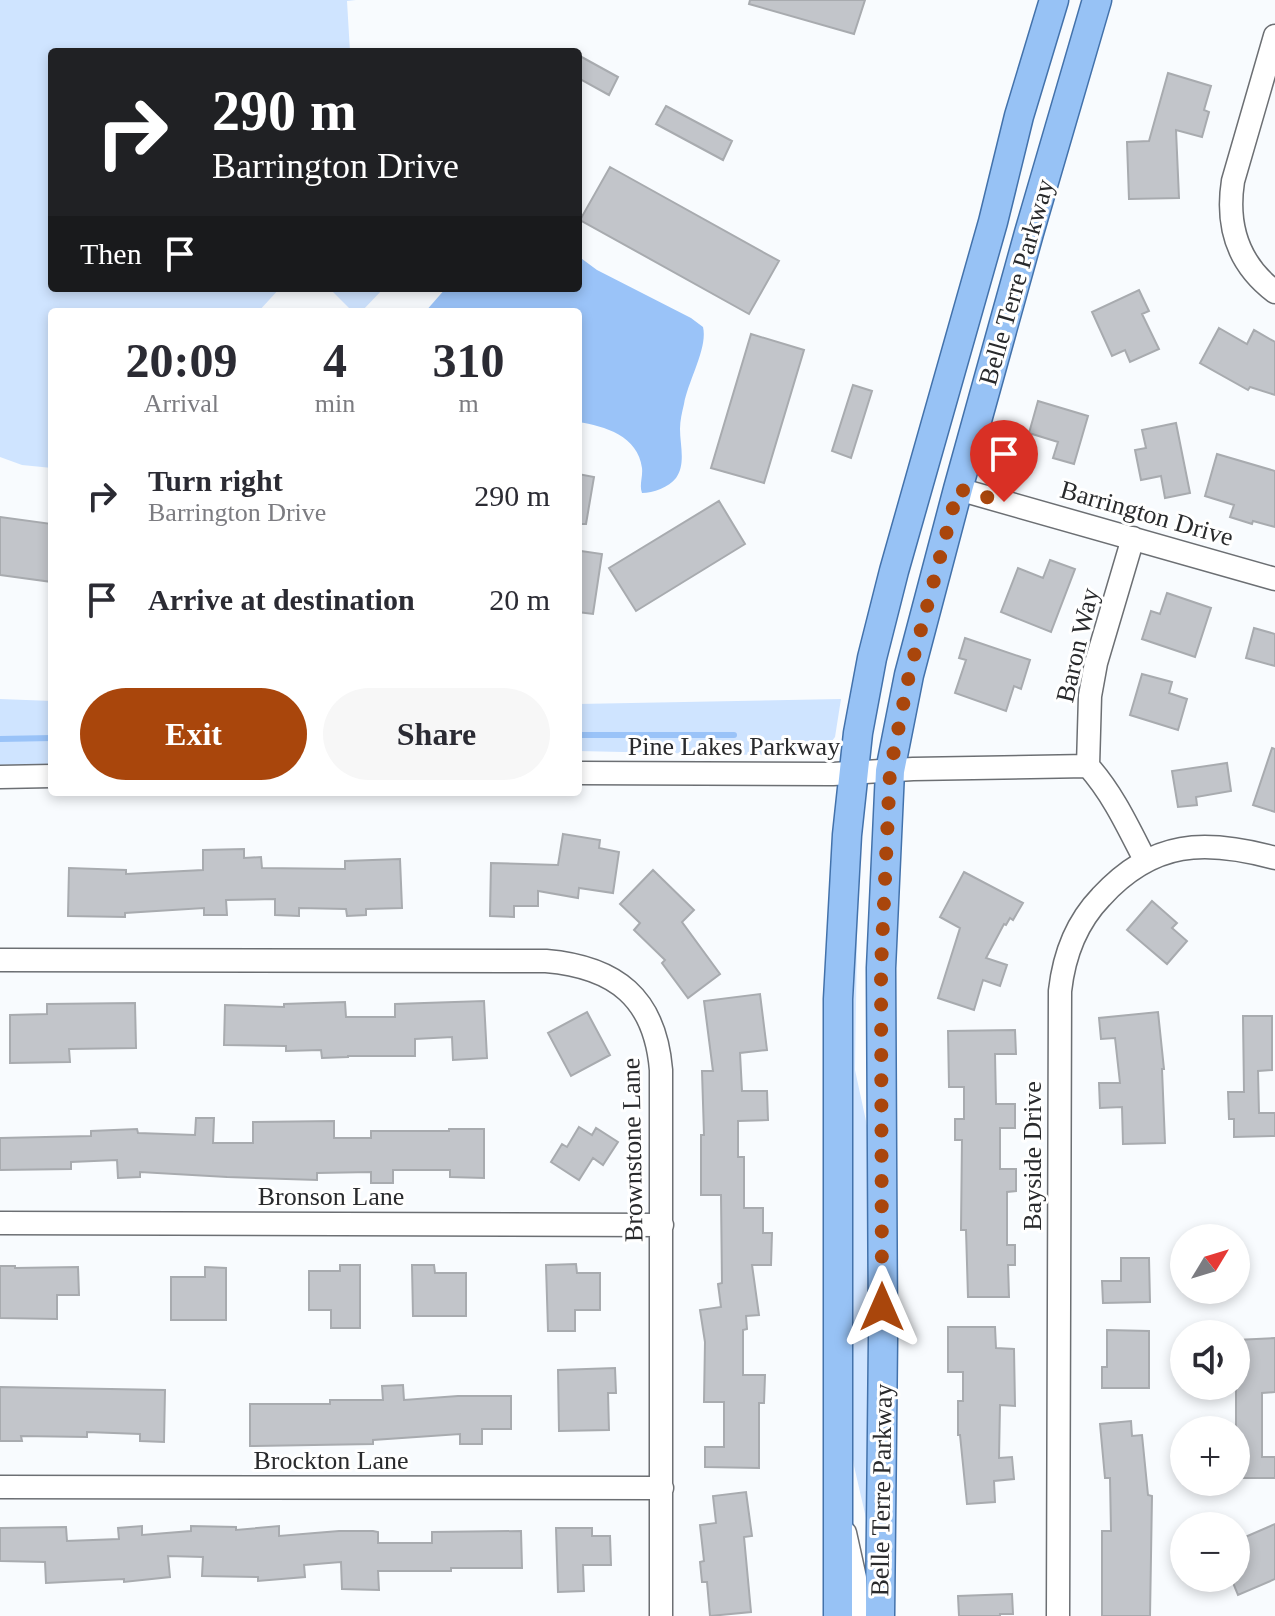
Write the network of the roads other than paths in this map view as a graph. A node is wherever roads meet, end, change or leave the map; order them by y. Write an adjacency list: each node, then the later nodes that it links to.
1 (1054, 0): 11 (main road, Belle Terre Parkway)
2 (1097, 0): 5 (main road, Belle Terre Parkway)
3 (1275, 36): 4 (street)
4 (1275, 292)
5 (958, 489): 6 (street, Barrington Drive); 9 (main road, Belle Terre Parkway)
6 (1133, 538): 7 (street, Barrington Drive); 8 (street, Baron Way)
7 (1275, 579)
8 (1088, 766): 9 (street, Pine Lakes Parkway); 15 (street)
9 (890, 771): 11 (street, Pine Lakes Parkway); 25 (main road, Belle Terre Parkway)
10 (582, 773): 11 (street, Pine Lakes Parkway)
11 (853, 773): 21 (main road, Belle Terre Parkway)
12 (48, 776): 13 (street)
13 (0, 777)
14 (1275, 858): 15 (street, Bayside Drive)
15 (1145, 860): 26 (street, Bayside Drive)
16 (0, 960): 18 (street, Brownstone Lane)
17 (0, 1223): 18 (street, Bronson Lane)
18 (662, 1225): 20 (street, Brownstone Lane)
19 (0, 1487): 20 (street, Brockton Lane)
20 (662, 1488): 22 (street, Brownstone Lane)
21 (838, 1509): 23 (main road, Belle Terre Parkway); 24 (street)
22 (661, 1616)
23 (838, 1616)
24 (856, 1616)
25 (880, 1616)
26 (1058, 1616)

